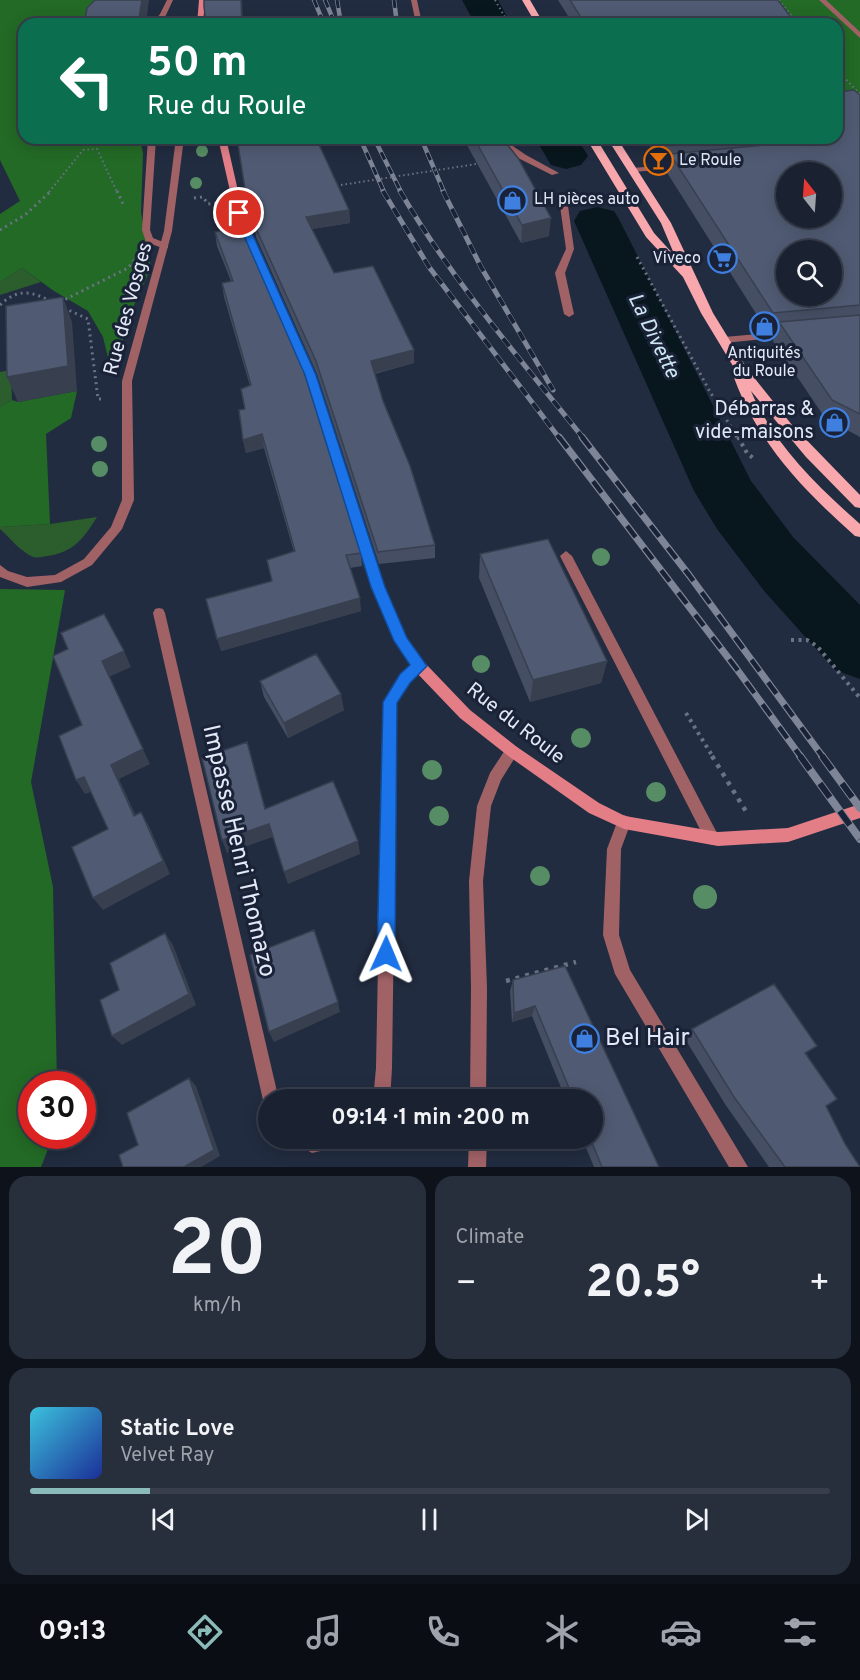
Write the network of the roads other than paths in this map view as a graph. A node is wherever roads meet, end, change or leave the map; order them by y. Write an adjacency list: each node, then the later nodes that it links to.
1 (170, 0): 6 (street)
2 (202, 0): 7 (street)
3 (414, 0): 8 (street)
4 (526, 0): 9 (main road)
5 (822, 0): 10 (street)
6 (160, 18)
7 (200, 18)
8 (418, 18)
9 (536, 18)
10 (841, 18)
11 (843, 20): 12 (street)
12 (860, 36)
13 (152, 144): 23 (street)
14 (179, 144): 23 (street, Rue des Vosges)
15 (223, 144): 34 (street, Rue du Roule)
16 (505, 144): 21 (street)
17 (595, 144): 24 (main road)
18 (616, 144): 20 (main road)
19 (691, 165): 20 (street)
20 (632, 170): 24 (main road)
21 (555, 173)
22 (564, 206): 25 (street)
23 (165, 246): 32 (street, Rue des Vosges)
24 (691, 281): 27 (main road)
25 (569, 314)
26 (804, 332): 27 (street)
27 (724, 340): 28 (main road)
28 (735, 361): 29 (main road); 30 (main road)
29 (860, 503)
30 (860, 532)
31 (566, 556): 38 (street)
32 (0, 570)
33 (159, 613): 39 (street, Impasse Henri Thomazo)
34 (419, 666): 35 (street, Rue du Roule); 40 (street)
35 (512, 751): 37 (street, Rue du Roule); 41 (street)
36 (860, 811): 38 (street, Rue du Roule)
37 (624, 822): 38 (street, Rue du Roule); 44 (street)
38 (712, 838)
39 (268, 1089)
40 (382, 1089)
41 (478, 1089)
42 (478, 1149): 43 (street)
43 (477, 1167)
44 (739, 1167)

